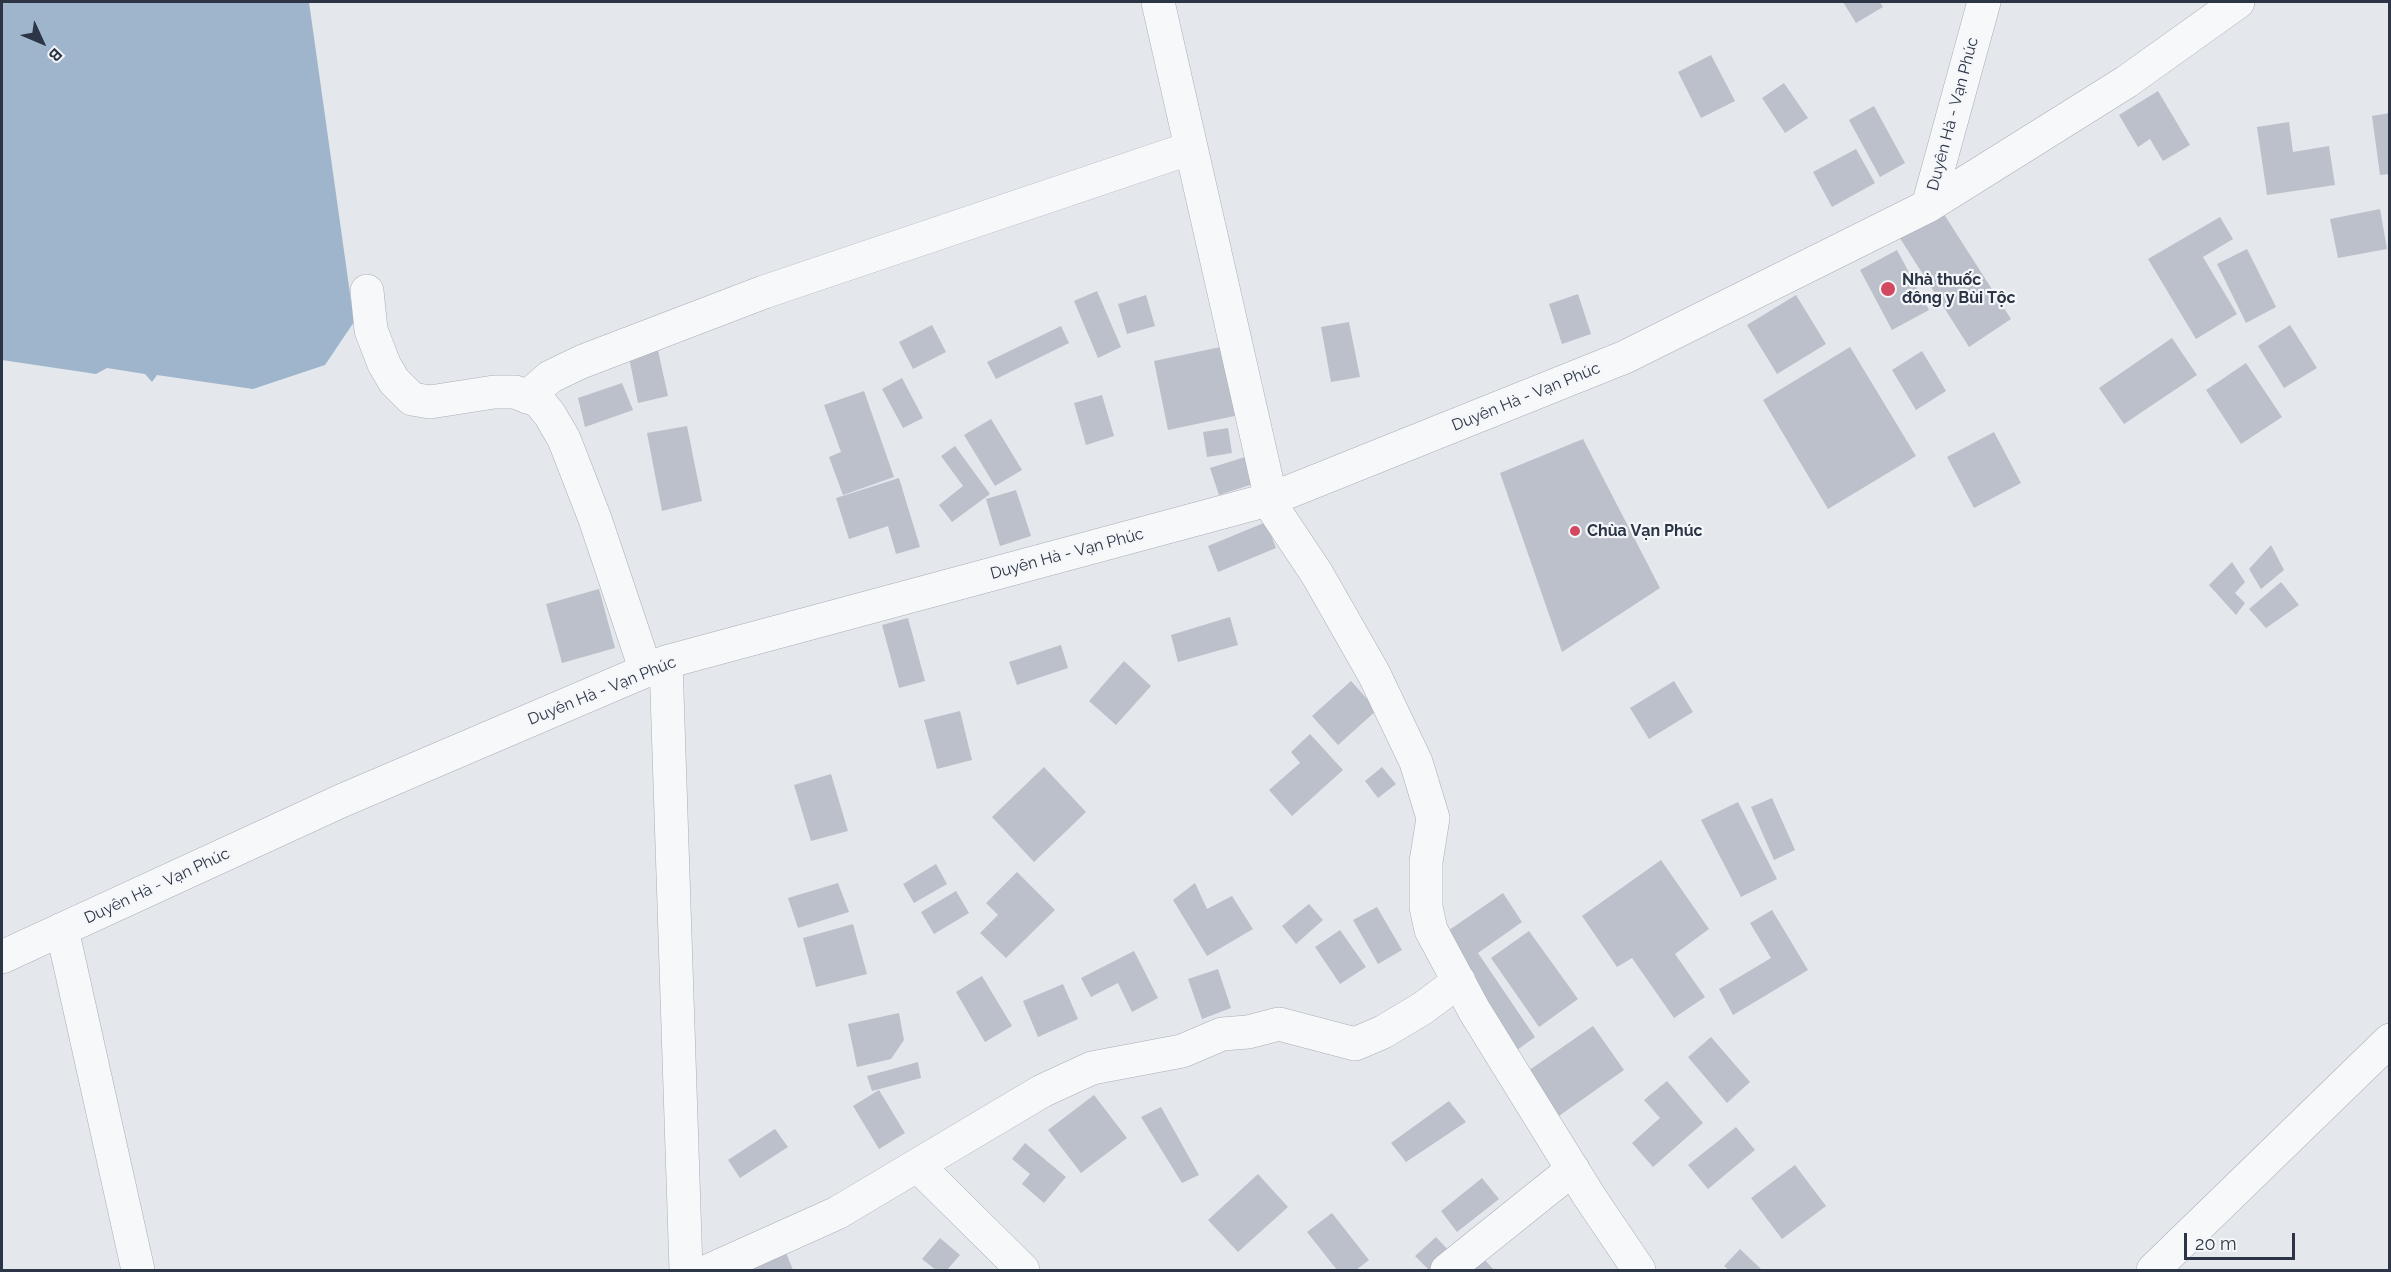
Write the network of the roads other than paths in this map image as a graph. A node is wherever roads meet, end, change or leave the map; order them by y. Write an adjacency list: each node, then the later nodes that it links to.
1 (1158, 2): 4 (street)
2 (1984, 2): 5 (street, Duyên Hà - Vạn Phúc)
3 (2238, 2): 5 (street)
4 (1191, 148): 7 (street); 8 (street)
5 (1928, 206): 8 (street, Duyên Hà - Vạn Phúc)
6 (367, 291): 7 (street)
7 (526, 397): 9 (street)
8 (1271, 499): 9 (street, Duyên Hà - Vạn Phúc); 12 (street)
9 (656, 666): 10 (street, Duyên Hà - Vạn Phúc); 17 (street)
10 (63, 929): 11 (street, Duyên Hà - Vạn Phúc); 16 (street)
11 (2, 957)
12 (1459, 981): 14 (street); 15 (street)
13 (2390, 1041): 22 (street)
14 (918, 1166): 18 (street); 19 (street)
15 (1573, 1170): 20 (street); 21 (street)
16 (138, 1270)
17 (686, 1270)
18 (710, 1270)
19 (1023, 1270)
20 (1447, 1270)
21 (1639, 1270)
22 (2153, 1270)

